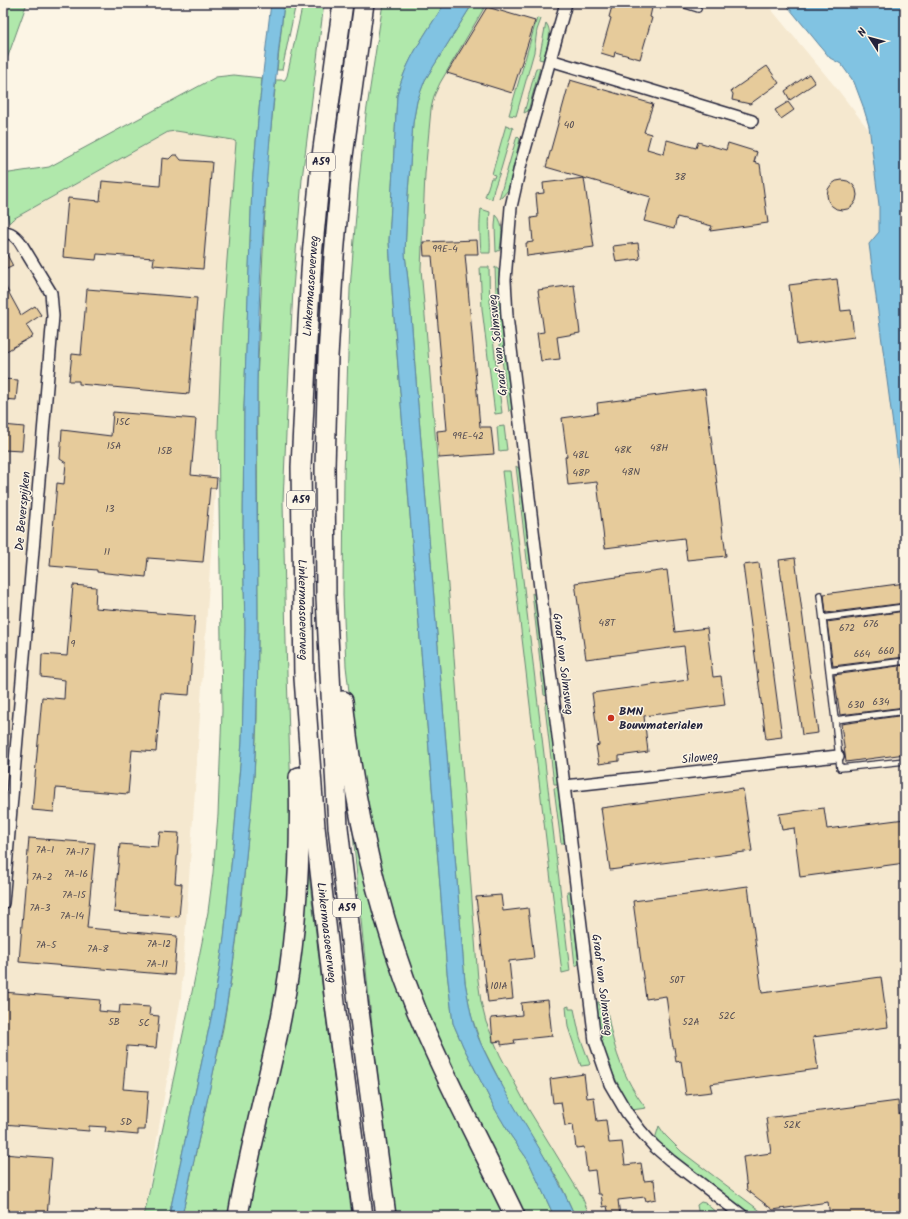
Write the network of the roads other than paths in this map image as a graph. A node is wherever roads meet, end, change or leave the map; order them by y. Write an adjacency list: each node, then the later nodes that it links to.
1 (343, 3): 15 (highway, Linkermaasoeverweg / A59)
2 (364, 3): 10 (highway, Linkermaasoeverweg / A59)
3 (566, 3): 6 (street, Graaf van Solmsweg)
4 (679, 3): 5 (lane)
5 (698, 8)
6 (550, 60): 7 (street); 20 (street, Graaf van Solmsweg)
7 (752, 121)
8 (5, 232): 21 (street, De Beverspijken)
9 (820, 595): 12 (lane)
10 (326, 598): 24 (highway, Linkermaasoeverweg / A59); 25 (highway, A59)
11 (905, 607): 12 (lane)
12 (823, 618): 14 (lane)
13 (905, 661): 14 (lane)
14 (829, 671): 17 (lane)
15 (304, 678): 22 (highway, A59); 23 (highway, Linkermaasoeverweg / A59)
16 (905, 711): 17 (lane)
17 (836, 720): 18 (lane)
18 (838, 756): 19 (lane); 20 (street, Siloweg)
19 (905, 761)
20 (565, 786): 26 (street, Graaf van Solmsweg)
21 (3, 903)
22 (238, 1216)
23 (363, 1216)
24 (386, 1216)
25 (515, 1216)
26 (743, 1216)

